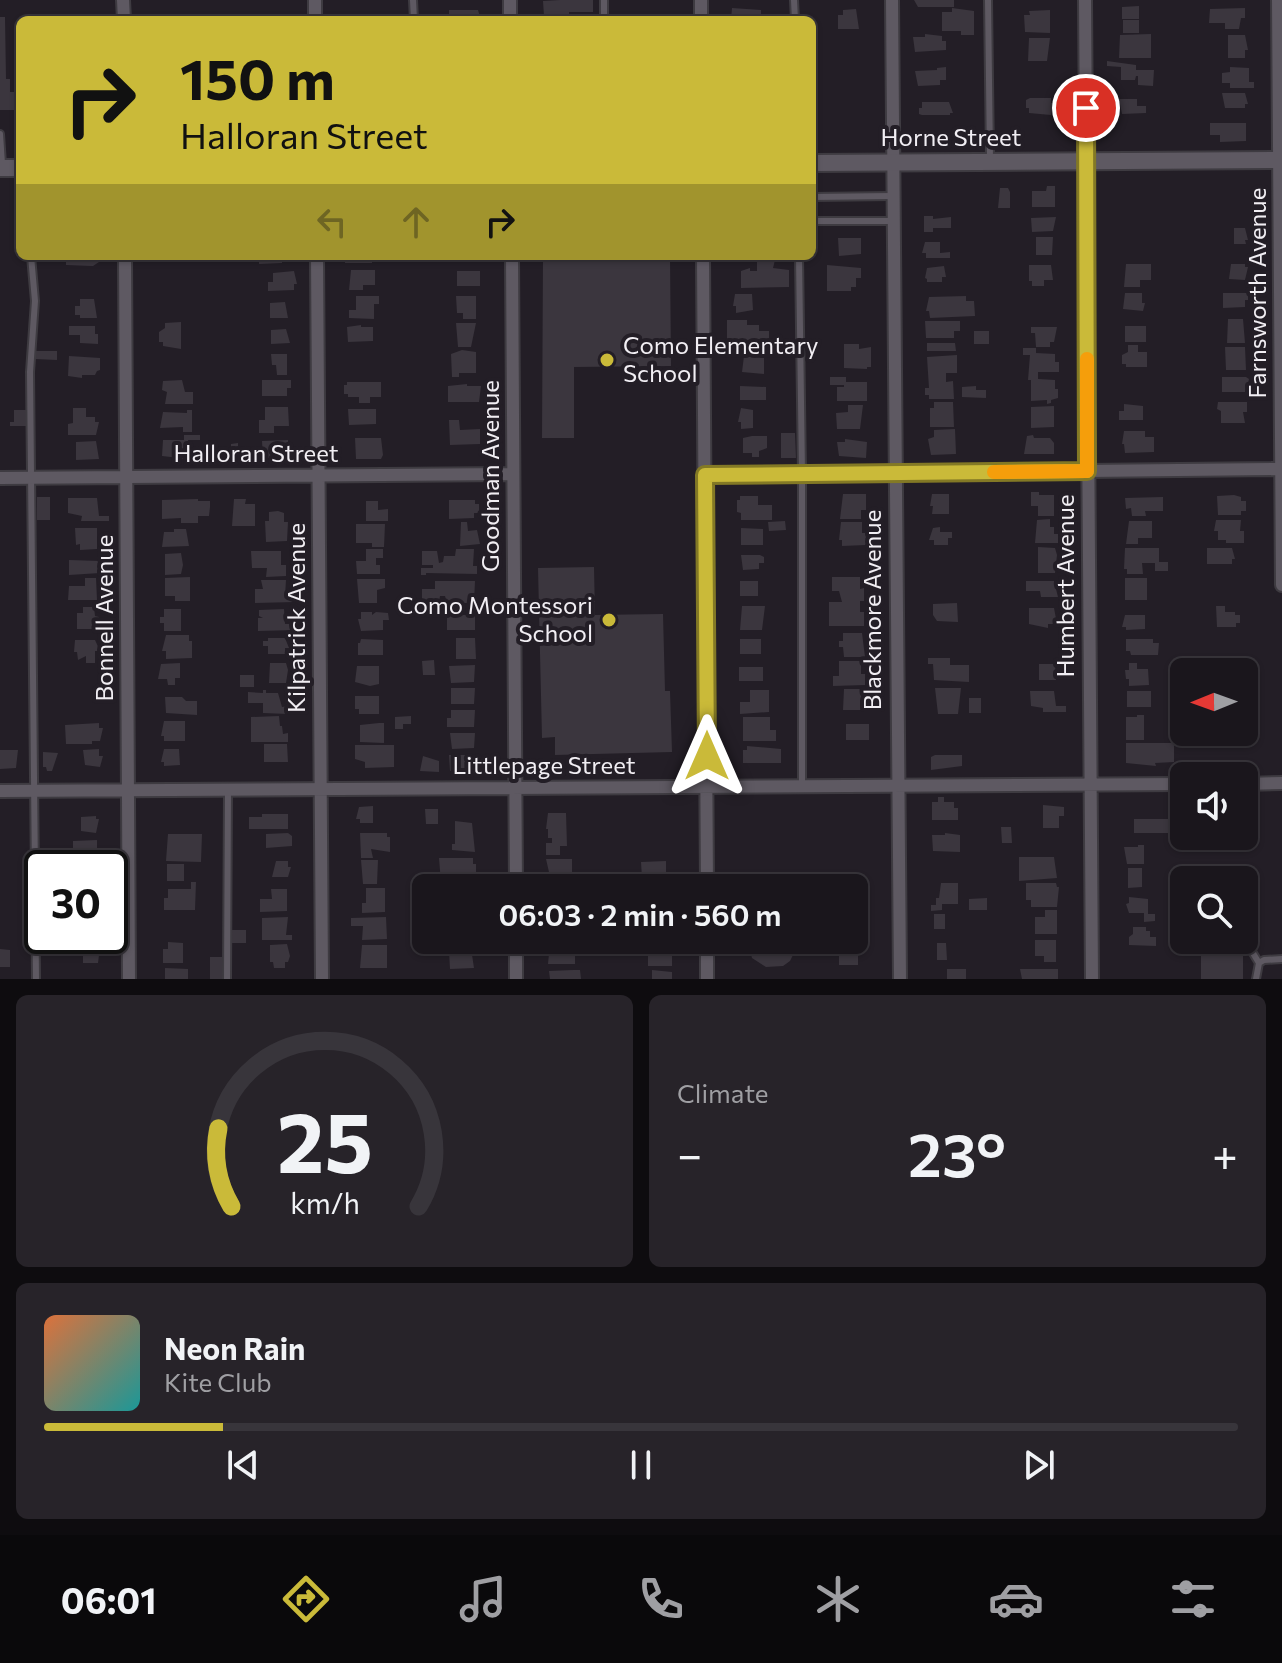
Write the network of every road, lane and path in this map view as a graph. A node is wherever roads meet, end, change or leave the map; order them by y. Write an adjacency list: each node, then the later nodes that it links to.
1 (892, 0): 10 (street, Blackmore Avenue)
2 (988, 0): 8 (lane)
3 (1085, 0): 7 (street, Humbert Avenue)
4 (1278, 0): 6 (street, Farnsworth Avenue)
5 (0, 134): 11 (lane)
6 (1281, 160): 7 (street, Horne Street); 22 (street, Farnsworth Avenue)
7 (1086, 161): 8 (street, Horne Street); 23 (street, Humbert Avenue)
8 (990, 162): 10 (street, Horne Street)
9 (816, 163): 10 (street, Horne Street)
10 (893, 163): 12 (street, Blackmore Avenue)
11 (1, 168)
12 (893, 196): 13 (lane); 15 (street, Blackmore Avenue)
13 (816, 197)
14 (816, 221): 15 (lane)
15 (893, 221): 24 (street, Blackmore Avenue)
16 (31, 260): 31 (lane)
17 (125, 260): 29 (street, Bonnell Avenue)
18 (317, 260): 28 (street, Kilpatrick Avenue)
19 (512, 260): 25 (street, Goodman Avenue)
20 (703, 260): 27 (street)
21 (799, 260): 26 (lane)
22 (1282, 469): 23 (street); 32 (street, Farnsworth Avenue)
23 (1087, 471): 24 (street); 36 (street, Humbert Avenue)
24 (895, 473): 26 (street); 38 (street, Blackmore Avenue)
25 (513, 474): 28 (street, Halloran Street); 40 (street, Goodman Avenue)
26 (802, 474): 27 (street); 37 (lane)
27 (705, 475): 39 (street)
28 (318, 476): 29 (street, Halloran Street); 42 (street, Kilpatrick Avenue)
29 (126, 477): 31 (street, Halloran Street); 43 (street, Bonnell Avenue)
30 (0, 478): 31 (street, Halloran Street)
31 (32, 478): 45 (lane)
32 (1282, 585)
33 (1282, 783): 35 (street)
34 (1170, 784): 36 (street, Littlepage Street)
35 (1258, 784)
36 (1089, 785): 38 (street, Littlepage Street); 60 (street, Humbert Avenue)
37 (802, 786): 38 (street, Littlepage Street); 39 (street, Littlepage Street)
38 (896, 786): 59 (street, Blackmore Avenue)
39 (707, 787): 40 (street, Littlepage Street); 47 (street)
40 (515, 788): 42 (street, Littlepage Street); 46 (street, Goodman Avenue)
41 (228, 789): 42 (street, Littlepage Street); 43 (street, Littlepage Street); 55 (lane)
42 (320, 789): 56 (street, Kilpatrick Avenue)
43 (128, 790): 45 (street, Littlepage Street); 54 (street, Bonnell Avenue)
44 (0, 791): 45 (street, Littlepage Street)
45 (34, 792): 53 (lane)
46 (516, 874)
47 (707, 874)
48 (516, 954): 57 (street)
49 (707, 954): 58 (street)
50 (1254, 954): 52 (lane)
51 (1282, 959): 52 (lane)
52 (1259, 963): 61 (lane)
53 (36, 979)
54 (129, 979)
55 (227, 979)
56 (322, 979)
57 (516, 979)
58 (707, 979)
59 (900, 979)
60 (1092, 979)
61 (1256, 979)

